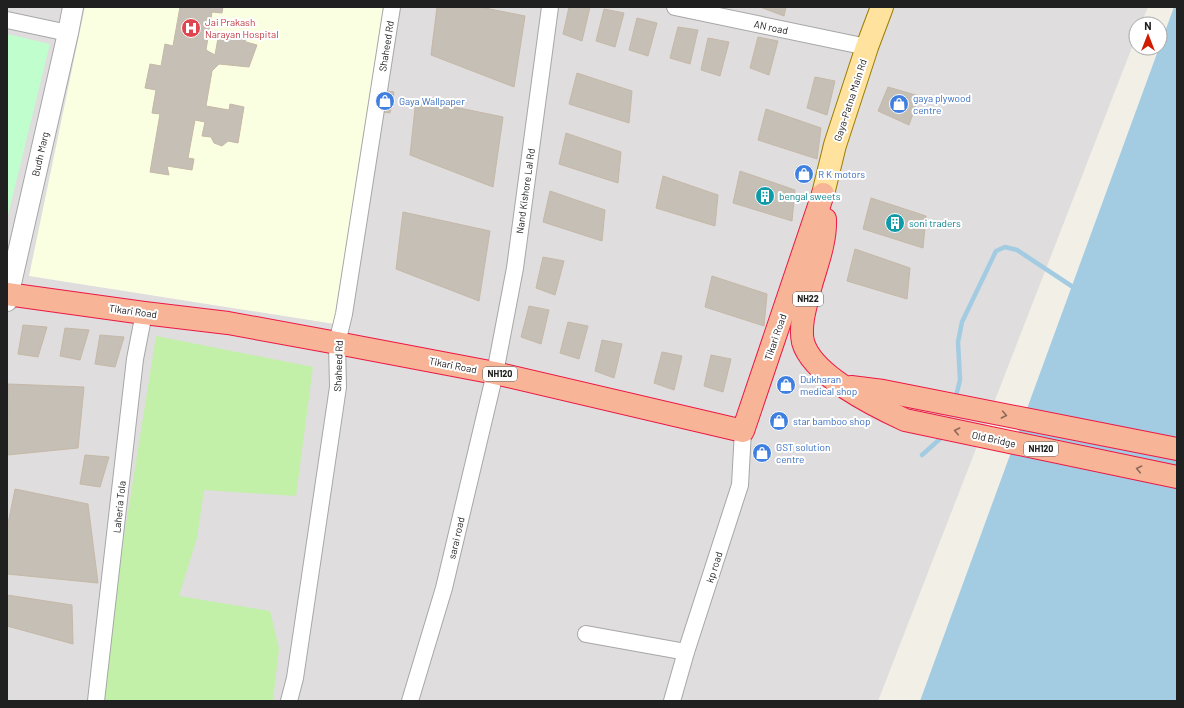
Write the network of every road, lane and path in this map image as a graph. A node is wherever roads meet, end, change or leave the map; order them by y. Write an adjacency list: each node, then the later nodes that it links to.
1 (73, 7): 7 (street, Budh Marg)
2 (392, 7): 12 (street, Shaheed Rd)
3 (550, 7): 13 (street, Nand Kishore Lal Rd)
4 (675, 7): 8 (street, AN road)
5 (882, 7): 8 (main road, Gaya-Patna Main Rd)
6 (7, 20): 7 (street)
7 (68, 33): 10 (street, Budh Marg)
8 (867, 47): 9 (main road, Gaya-Patna Main Rd)
9 (823, 194): 14 (highway, NH22); 16 (highway, Tikari Road)
10 (7, 296): 11 (highway, Tikari Road / NH120)
11 (144, 313): 12 (highway, Tikari Road / NH120); 21 (street, Laheria Tola)
12 (337, 343): 13 (highway, Tikari Road / NH120); 22 (street, Shaheed Rd)
13 (494, 373): 16 (highway, Tikari Road / NH120); 23 (street, sarai road)
14 (846, 386): 15 (highway, NH22); 17 (highway, NH22, one-way to 17)
15 (905, 420): 18 (highway, Old Bridge / NH120, one-way to 15)
16 (743, 430): 20 (street, kp road)
17 (1177, 449)
18 (1177, 477)
19 (586, 634): 20 (street)
20 (686, 652): 24 (street, kp road)
21 (96, 701)
22 (289, 701)
23 (410, 701)
24 (672, 701)

